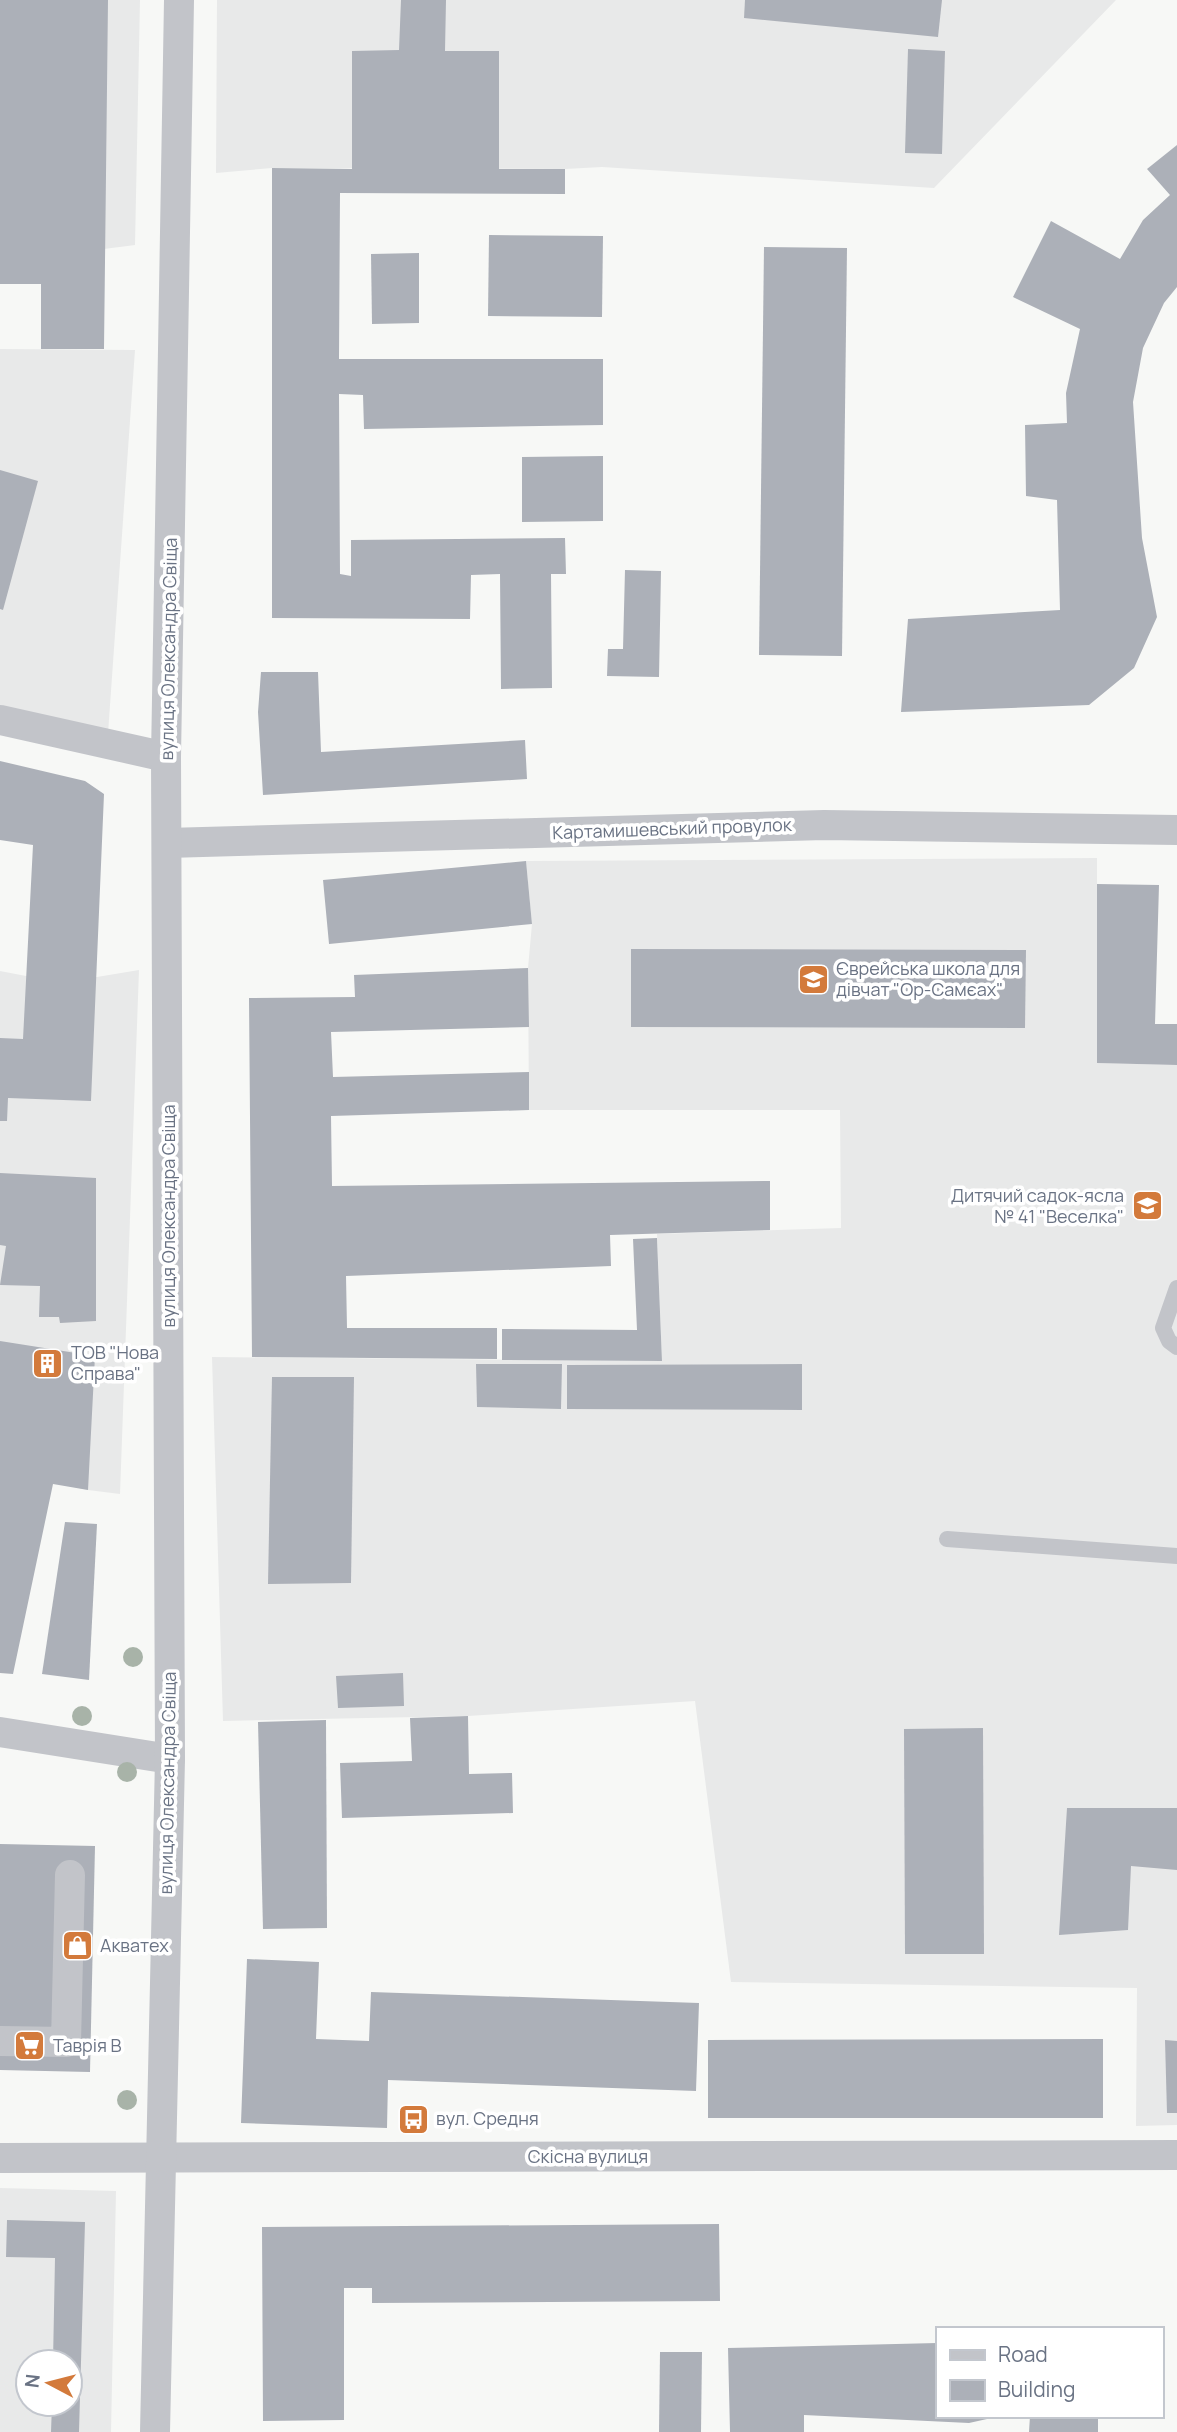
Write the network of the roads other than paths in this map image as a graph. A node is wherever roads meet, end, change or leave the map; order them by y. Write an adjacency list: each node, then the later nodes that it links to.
1 (180, 0): 3 (street, вулиця Олександра Свіща)
2 (0, 720): 3 (street)
3 (166, 757): 5 (street, вулиця Олександра Свіща)
4 (1177, 830): 5 (street, Картамишевський провулок)
5 (167, 843): 11 (street, вулиця Олександра Свіща)
6 (1177, 1288): 7 (lane)
7 (1177, 1347)
8 (947, 1539): 9 (lane)
9 (1177, 1556)
10 (0, 1732): 11 (street)
11 (170, 1759): 16 (street, вулиця Олександра Свіща)
12 (70, 1875): 13 (street)
13 (0, 2041)
14 (1177, 2155): 16 (street, Cкісна вулиця)
15 (0, 2158): 16 (street, Cкісна вулиця)
16 (160, 2159): 17 (street, вулиця Олександра Свіща)
17 (155, 2432)

